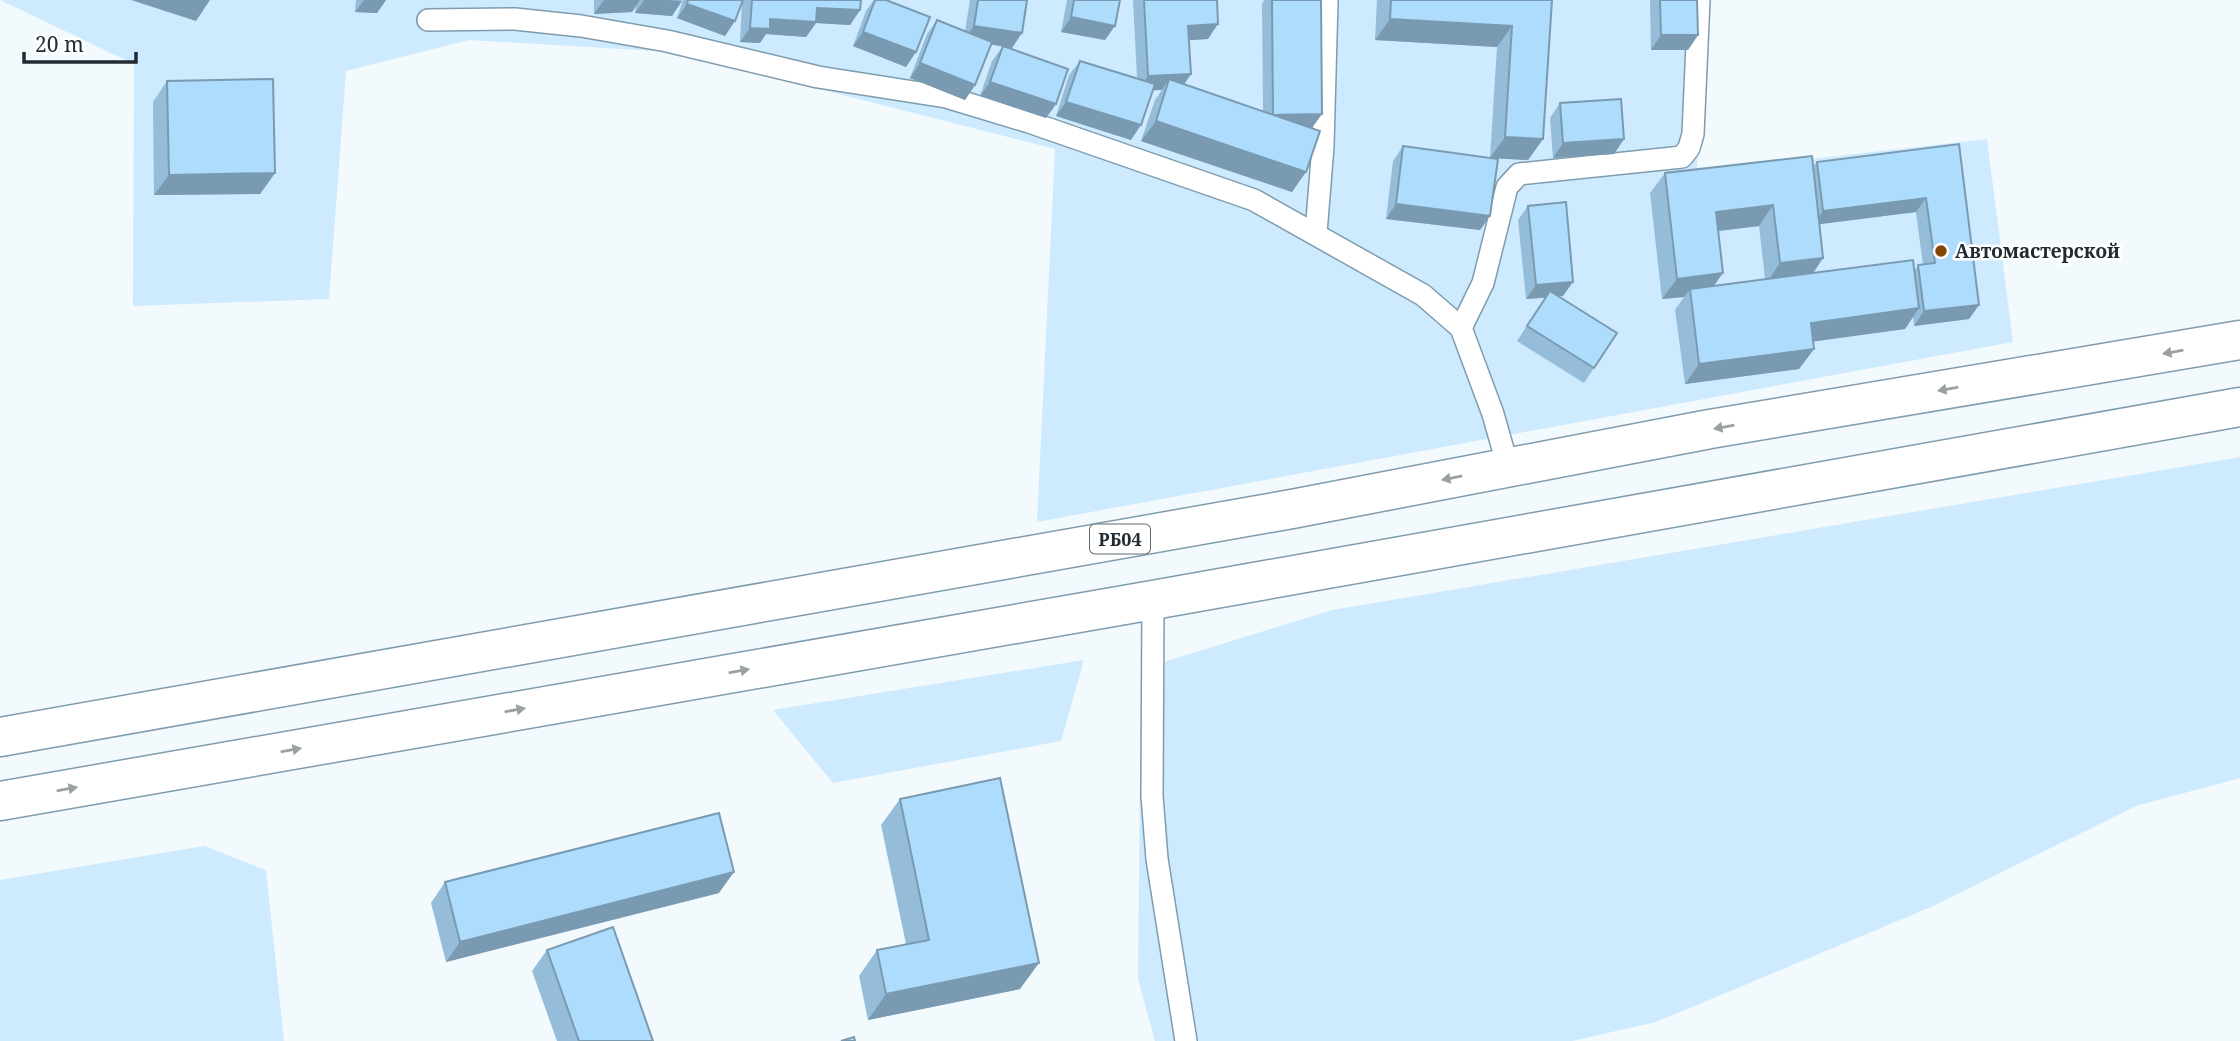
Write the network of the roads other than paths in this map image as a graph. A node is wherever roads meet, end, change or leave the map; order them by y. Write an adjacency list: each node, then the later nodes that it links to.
1 (1327, 0): 4 (lane)
2 (1699, 0): 5 (lane)
3 (428, 20): 4 (lane)
4 (1317, 233): 5 (lane)
5 (1461, 328): 8 (lane)
6 (2240, 340): 8 (highway, РБ04, one-way to 8)
7 (2240, 407): 9 (highway)
8 (1508, 467): 10 (highway, РБ04, one-way to 10)
9 (1153, 600): 11 (highway, one-way to 9); 12 (lane)
10 (0, 737)
11 (0, 801)
12 (1186, 1041)

